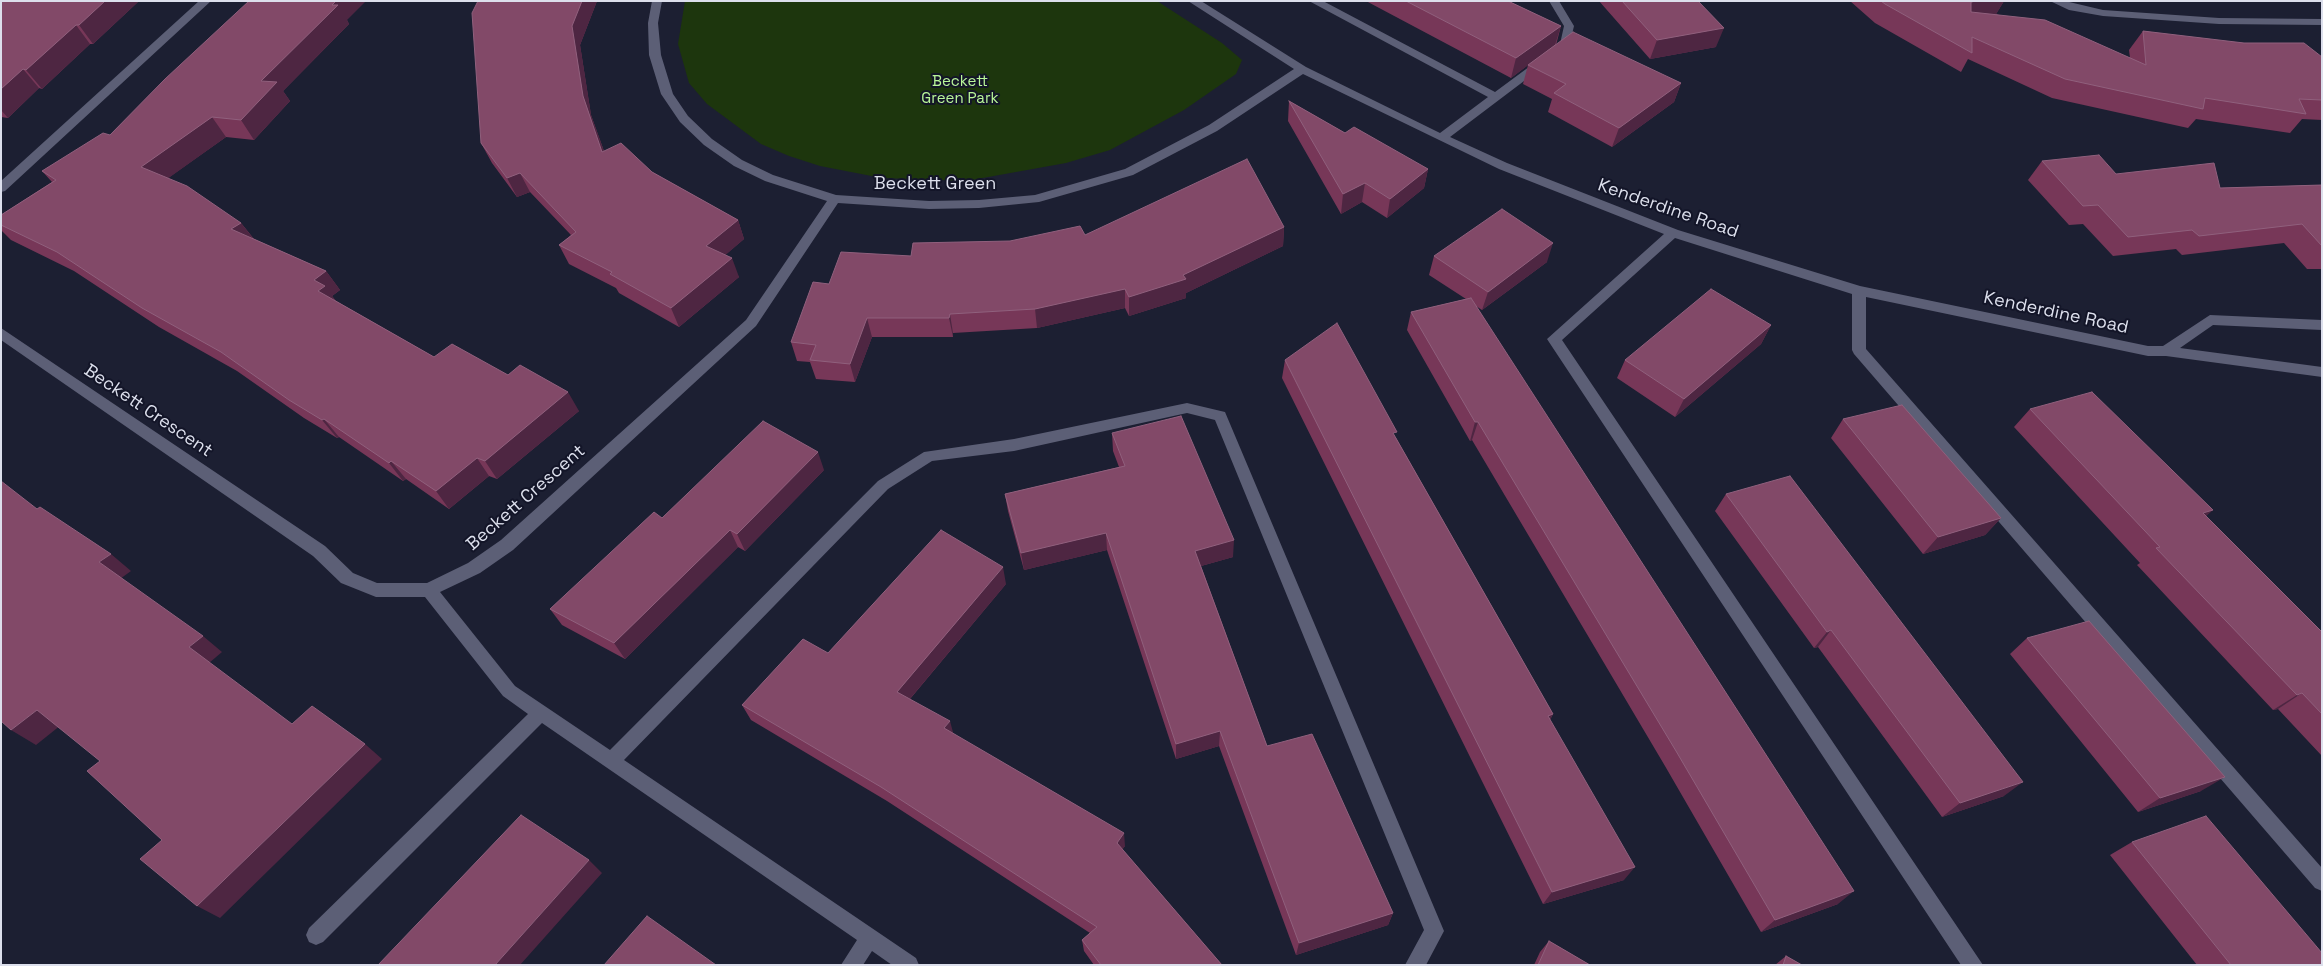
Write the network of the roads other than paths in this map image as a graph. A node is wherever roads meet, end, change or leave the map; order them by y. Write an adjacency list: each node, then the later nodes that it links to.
1 (206, 1): 11 (street)
2 (657, 1): 12 (street, Beckett Green)
3 (1193, 1): 8 (street, Kenderdine Road)
4 (1314, 1): 9 (street)
5 (1554, 1): 9 (street)
6 (2055, 1): 7 (street)
7 (2322, 22)
8 (1302, 69): 10 (street, Kenderdine Road); 12 (street, Beckett Green)
9 (1497, 97): 10 (street)
10 (1441, 138): 13 (street, Kenderdine Road)
11 (1, 188)
12 (835, 198): 19 (street, Beckett Crescent)
13 (1673, 233): 14 (street, Kenderdine Road); 28 (street)
14 (1859, 291): 17 (street, Kenderdine Road); 22 (street)
15 (2322, 325): 17 (street)
16 (1, 333): 19 (street, Beckett Crescent)
17 (2166, 351): 18 (street, Kenderdine Road)
18 (2322, 372)
19 (429, 590): 20 (street)
20 (540, 713): 21 (street); 23 (street)
21 (611, 761): 24 (street); 27 (street)
22 (2322, 882)
23 (316, 935)
24 (870, 938): 25 (street); 26 (street)
25 (851, 965)
26 (909, 965)
27 (1415, 965)
28 (1973, 965)

